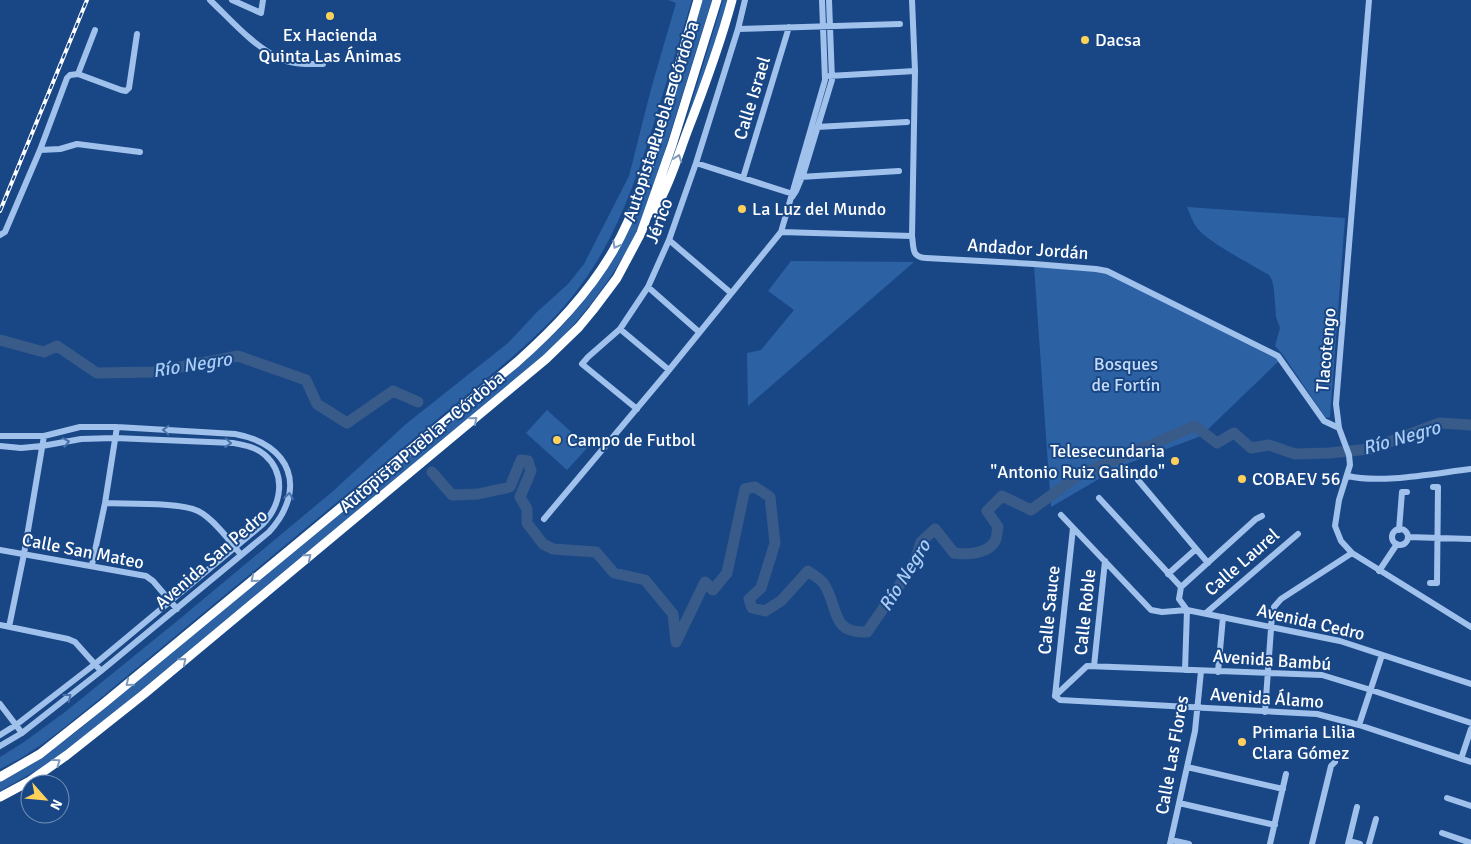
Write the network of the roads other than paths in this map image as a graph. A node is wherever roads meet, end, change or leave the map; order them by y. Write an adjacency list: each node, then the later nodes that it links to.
1 (210, 0): 18 (street)
2 (232, 0): 3 (street)
3 (263, 0)
4 (698, 0): 115 (highway, Autopista Puebla - Córdoba, one-way to 115)
5 (716, 0): 33 (highway, Autopista Puebla - Córdoba)
6 (732, 0): 33 (highway, one-way to 6)
7 (745, 0): 15 (street, Jérico)
8 (822, 0): 14 (street)
9 (829, 0): 14 (street)
10 (912, 0): 19 (street, Andador Jordán)
11 (1369, 0): 44 (street, Tlacotengo)
12 (900, 24): 14 (street)
13 (789, 27): 14 (street); 15 (street); 30 (street, Calle Israel)
14 (826, 27): 21 (street)
15 (738, 29): 27 (street, Jérico)
16 (95, 30): 20 (street)
17 (137, 34): 20 (street)
18 (323, 64)
19 (914, 71): 21 (street); 35 (street, Andador Jordán)
20 (78, 74): 25 (street)
21 (829, 76): 23 (street); 24 (street)
22 (907, 122): 24 (street)
23 (811, 127): 24 (street); 29 (street)
24 (818, 127): 29 (street)
25 (40, 150): 26 (street); 34 (street)
26 (140, 152)
27 (696, 163): 30 (street); 36 (street, Jérico)
28 (899, 172): 29 (street)
29 (799, 177): 31 (street)
30 (743, 178): 31 (street)
31 (793, 195): 32 (street)
32 (781, 232): 35 (street); 38 (street)
33 (641, 233): 117 (highway, Autopista Puebla - Córdoba, one-way to 33)
34 (0, 235)
35 (912, 236): 44 (street, Andador Jordán)
36 (669, 240): 37 (street, Jérico); 38 (street)
37 (648, 287): 39 (street, Jérico); 40 (street)
38 (731, 293): 40 (street)
39 (620, 329): 41 (street); 42 (street, Jérico)
40 (699, 332): 41 (street)
41 (669, 370): 42 (street)
42 (637, 409): 59 (street)
43 (117, 427): 46 (street, Avenida San Pedro); 47 (street); 72 (street, Avenida San Pedro, one-way to 43)
44 (1339, 428): 51 (street, Tlacotengo)
45 (0, 436): 46 (street, Avenida San Pedro)
46 (44, 436): 49 (street)
47 (115, 438): 49 (street, Avenida San Pedro, one-way to 47); 56 (street); 67 (street, Avenida San Pedro, one-way to 67)
48 (0, 446): 49 (street, Avenida San Pedro)
49 (42, 446): 71 (street)
50 (1471, 469): 51 (street)
51 (1348, 476): 70 (street, Tlacotengo)
52 (1138, 480): 68 (street)
53 (1433, 487): 64 (street)
54 (1407, 492): 61 (street)
55 (1099, 498): 77 (street)
56 (105, 503): 67 (street); 75 (street)
57 (1061, 515): 60 (street)
58 (1262, 516): 74 (street)
59 (544, 519)
60 (1073, 528): 73 (street); 99 (street, Calle Sauce)
61 (1399, 530): 63 (street); 66 (street)
62 (1298, 534): 83 (street, Calle Laurel)
63 (1408, 537): 64 (street); 66 (street)
64 (1438, 538): 65 (street); 78 (street)
65 (1471, 539)
66 (1397, 544): 76 (street)
67 (235, 547): 72 (street); 80 (street, Avenida San Pedro)
68 (1196, 549): 74 (street); 77 (street)
69 (0, 550): 71 (street, Calle San Mateo)
70 (1352, 553): 76 (street, Tlacotengo); 87 (street)
71 (24, 554): 75 (street, Calle San Mateo); 86 (street)
72 (241, 555): 81 (street, Avenida San Pedro)
73 (1105, 561): 82 (street, Avenida Cedro); 91 (street, Calle Roble)
74 (1208, 563): 79 (street)
75 (92, 566): 80 (street, Calle San Mateo)
76 (1379, 571): 88 (street, Tlacotengo)
77 (1168, 574): 79 (street)
78 (1430, 584)
79 (1181, 588): 82 (street)
80 (170, 601): 81 (street, Calle San Mateo); 90 (street, Avenida San Pedro)
81 (177, 609): 94 (street, Avenida San Pedro)
82 (1187, 610): 83 (street, Avenida Cedro); 92 (street)
83 (1206, 613): 84 (street, Avenida Cedro)
84 (1223, 617): 87 (street, Avenida Cedro); 95 (street)
85 (0, 625): 86 (street)
86 (9, 627): 90 (street)
87 (1270, 627): 89 (street, Avenida Cedro); 96 (street)
88 (1471, 627)
89 (1382, 654): 97 (street, Avenida Cedro); 98 (street)
90 (95, 664): 94 (street); 104 (street, Avenida San Pedro)
91 (1094, 666): 92 (street, Avenida Bambú); 99 (street)
92 (1185, 670): 93 (street, Avenida Bambú)
93 (1200, 671): 95 (street, Avenida Bambú); 101 (street, Calle Las Flores)
94 (101, 672): 107 (street, Avenida San Pedro, one-way to 94)
95 (1218, 672): 96 (street, Avenida Bambú)
96 (1268, 672): 98 (street, Avenida Bambú); 102 (street)
97 (1471, 684)
98 (1371, 690): 103 (street, Avenida Bambú); 105 (street)
99 (1055, 696): 101 (street, Avenida Álamo)
100 (0, 704): 104 (street)
101 (1198, 708): 102 (street, Avenida Álamo); 113 (street, Calle Las Flores)
102 (1265, 712): 105 (street, Avenida Álamo)
103 (1471, 723)
104 (16, 725): 107 (street); 108 (street, Avenida San Pedro)
105 (1359, 725): 110 (street, Avenida Álamo)
106 (1471, 729): 110 (street)
107 (22, 733): 109 (street, Avenida San Pedro)
108 (0, 735)
109 (0, 746)
110 (1461, 759): 112 (street, Avenida Álamo)
111 (1336, 762): 130 (street)
112 (1471, 762)
113 (1187, 767): 116 (street); 119 (street, Calle Las Flores)
114 (1286, 774): 116 (street)
115 (0, 777)
116 (1283, 789): 123 (street)
117 (0, 797)
118 (1447, 798): 120 (street)
119 (1179, 803): 123 (street); 125 (street, Calle Las Flores)
120 (1471, 806)
121 (1357, 807): 126 (street)
122 (1376, 819): 132 (street)
123 (1275, 825): 129 (street)
124 (1442, 833): 127 (street)
125 (1171, 842): 128 (street)
126 (1348, 843): 131 (street)
127 (1471, 843)
128 (1189, 844)
129 (1270, 844)
130 (1312, 844)
131 (1360, 844)
132 (1369, 844)

